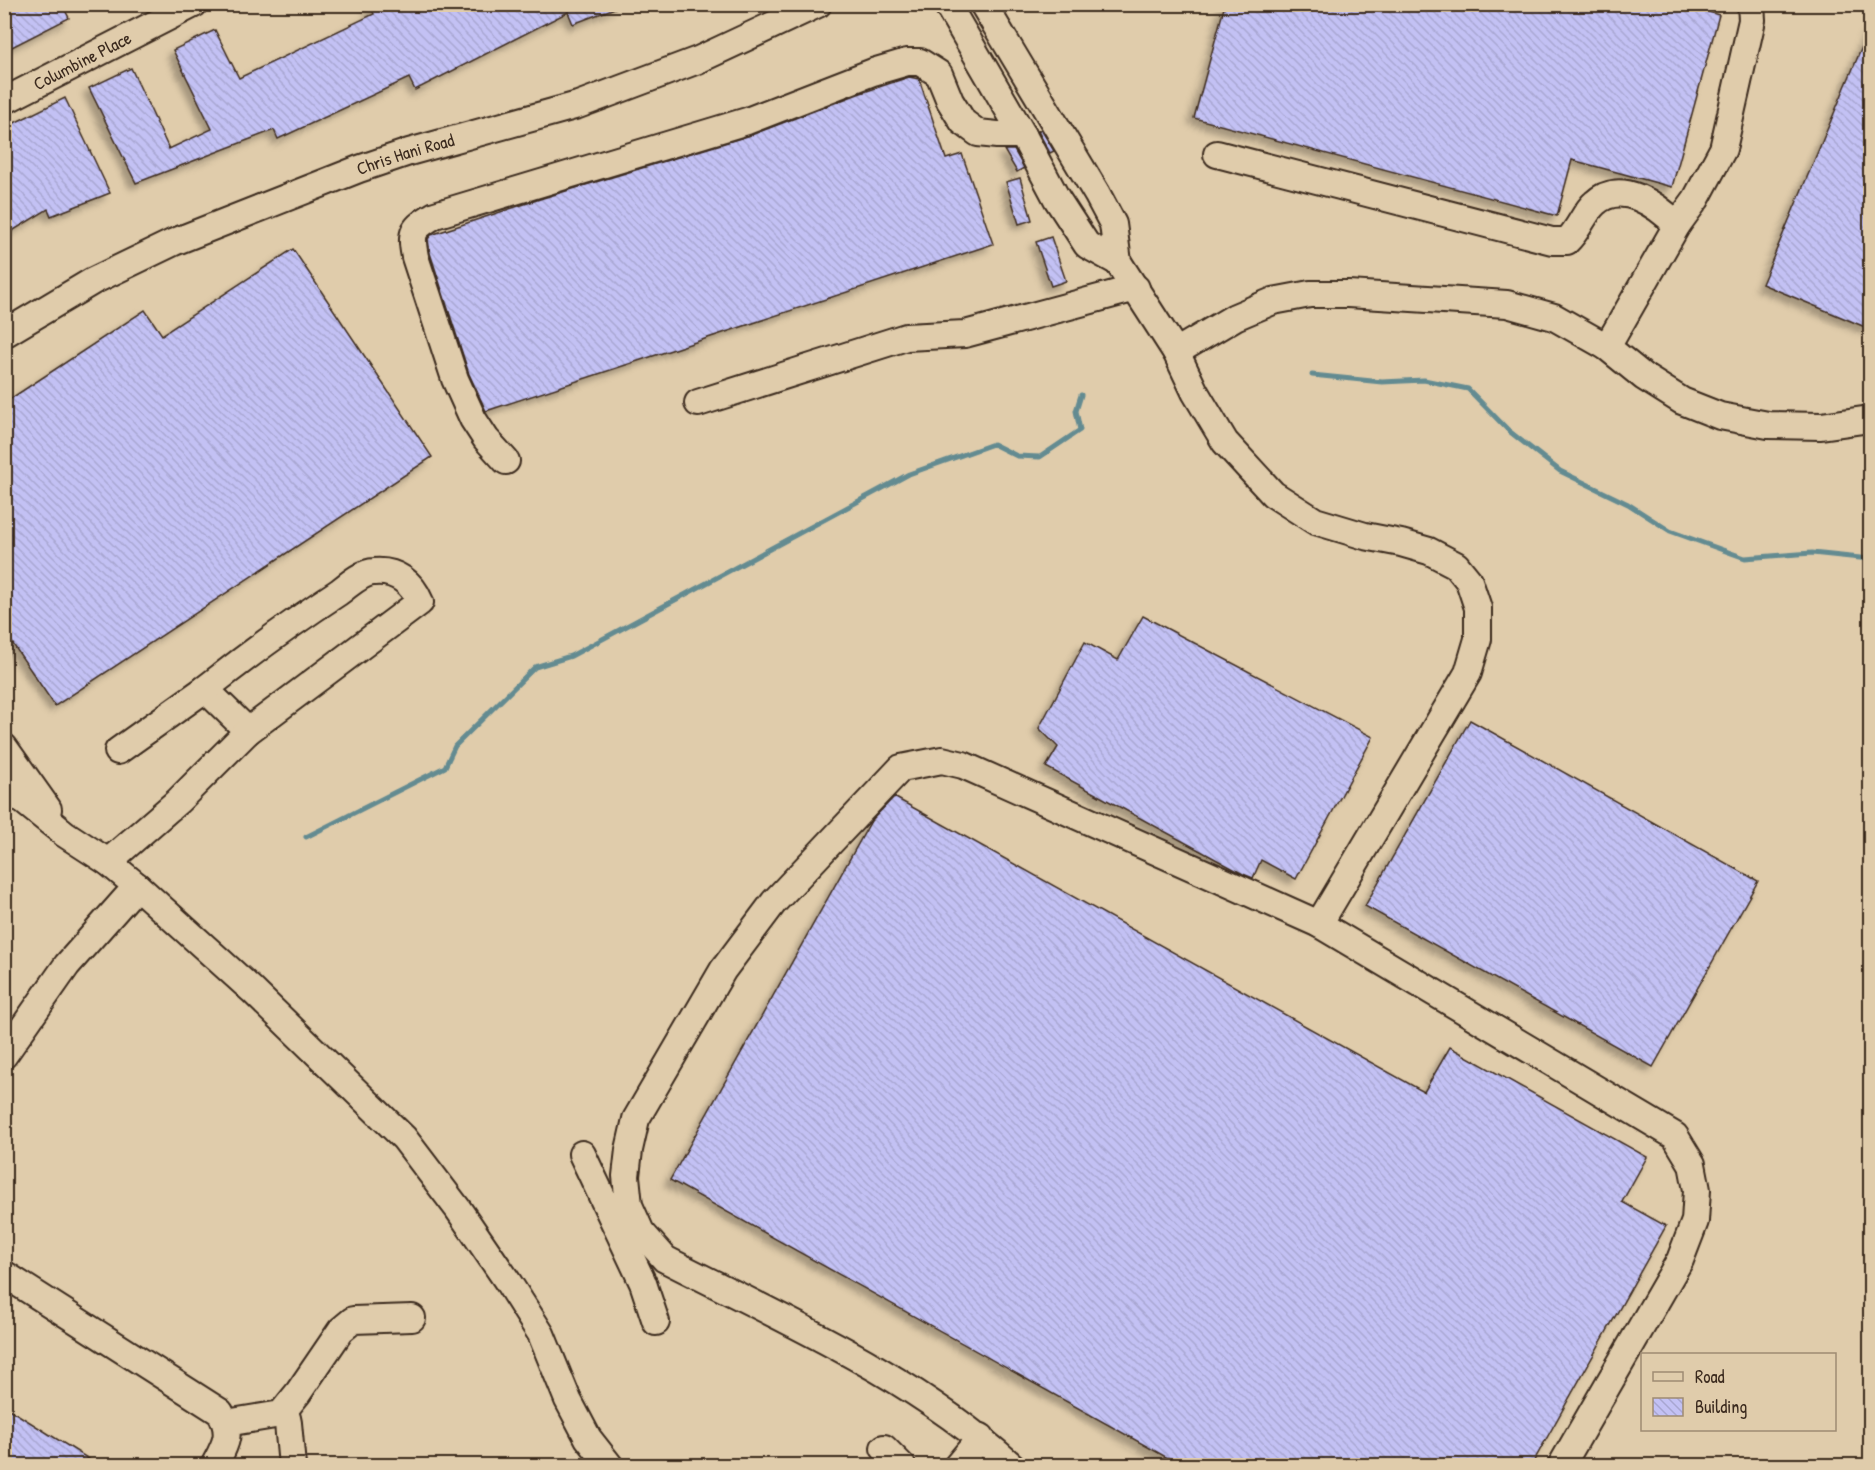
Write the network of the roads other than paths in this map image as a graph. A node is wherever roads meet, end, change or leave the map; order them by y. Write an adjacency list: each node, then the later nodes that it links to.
1 (194, 4): 6 (street, Columbine Place)
2 (818, 4): 12 (street, Chris Hani Road)
3 (947, 4): 7 (street)
4 (983, 4): 10 (street)
5 (1751, 4): 9 (street)
6 (4, 101)
7 (1023, 135): 10 (street); 17 (street)
8 (1217, 154): 9 (street)
9 (1677, 225): 13 (street)
10 (1118, 262): 11 (street)
11 (1136, 288): 14 (street); 15 (street)
12 (4, 334)
13 (1607, 346): 14 (street); 16 (street)
14 (1176, 352): 26 (street)
15 (698, 403)
16 (1870, 419)
17 (506, 461)
18 (205, 689): 19 (street); 19 (street); 21 (street)
19 (248, 731): 24 (street)
20 (4, 747): 23 (street)
21 (118, 751)
22 (4, 785): 23 (street)
23 (65, 834): 24 (street)
24 (108, 862): 25 (street)
25 (137, 886): 27 (street); 38 (street)
26 (1319, 924): 34 (street); 42 (street)
27 (4, 1055)
28 (582, 1154): 31 (street)
29 (4, 1274): 33 (street)
30 (412, 1318): 32 (street)
31 (656, 1322)
32 (281, 1413): 33 (street); 37 (street)
33 (226, 1423): 36 (street)
34 (981, 1437): 40 (street); 41 (street)
35 (884, 1448): 39 (street)
36 (214, 1466)
37 (292, 1466)
38 (610, 1466)
39 (902, 1466)
40 (957, 1466)
41 (1012, 1466)
42 (1561, 1466)

